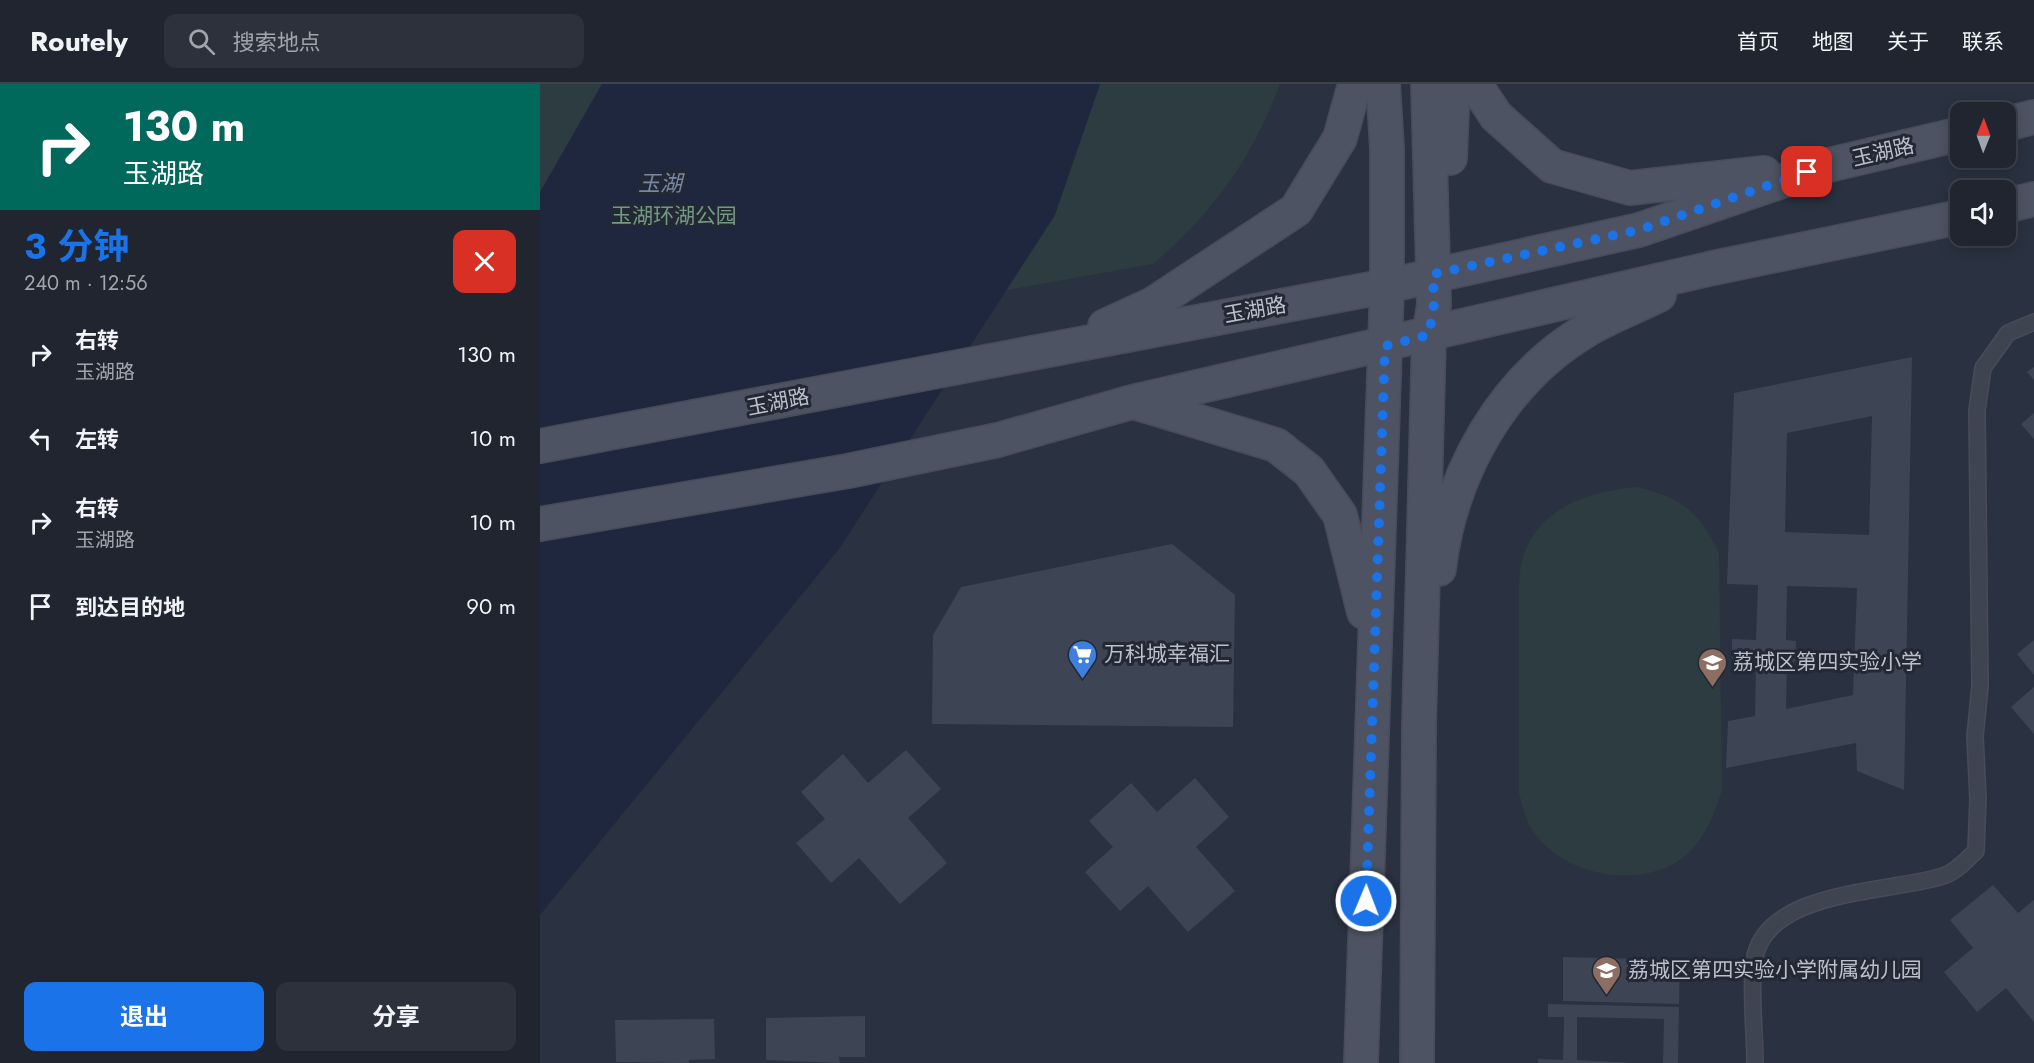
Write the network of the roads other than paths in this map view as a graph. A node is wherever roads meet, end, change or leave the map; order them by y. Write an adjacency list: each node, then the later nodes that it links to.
1 (1355, 84): 18 (main road)
2 (1383, 84): 15 (main road)
3 (1428, 84): 13 (main road)
4 (1453, 84): 13 (main road)
5 (1475, 84): 9 (main road)
6 (2034, 117): 7 (main road)
7 (2016, 122)
8 (1950, 136): 9 (main road, 玉湖路)
9 (1828, 165): 13 (main road, 玉湖路)
10 (2034, 198): 11 (main road)
11 (2016, 203)
12 (1950, 219): 14 (main road)
13 (1433, 259): 15 (main road, 玉湖路); 17 (main road)
14 (1713, 268): 17 (main road); 24 (main road)
15 (1387, 286): 18 (main road, 玉湖路); 19 (main road)
16 (2034, 322): 27 (lane)
17 (1429, 335): 19 (main road); 24 (main road)
18 (1067, 345): 21 (main road, 玉湖路)
19 (1385, 346): 20 (main road); 23 (main road)
20 (1132, 402): 22 (main road); 23 (main road)
21 (540, 446)
22 (540, 524)
23 (1373, 645): 25 (main road)
24 (1419, 725): 26 (main road)
25 (1361, 1063)
26 (1417, 1063)
27 (1755, 1063)

